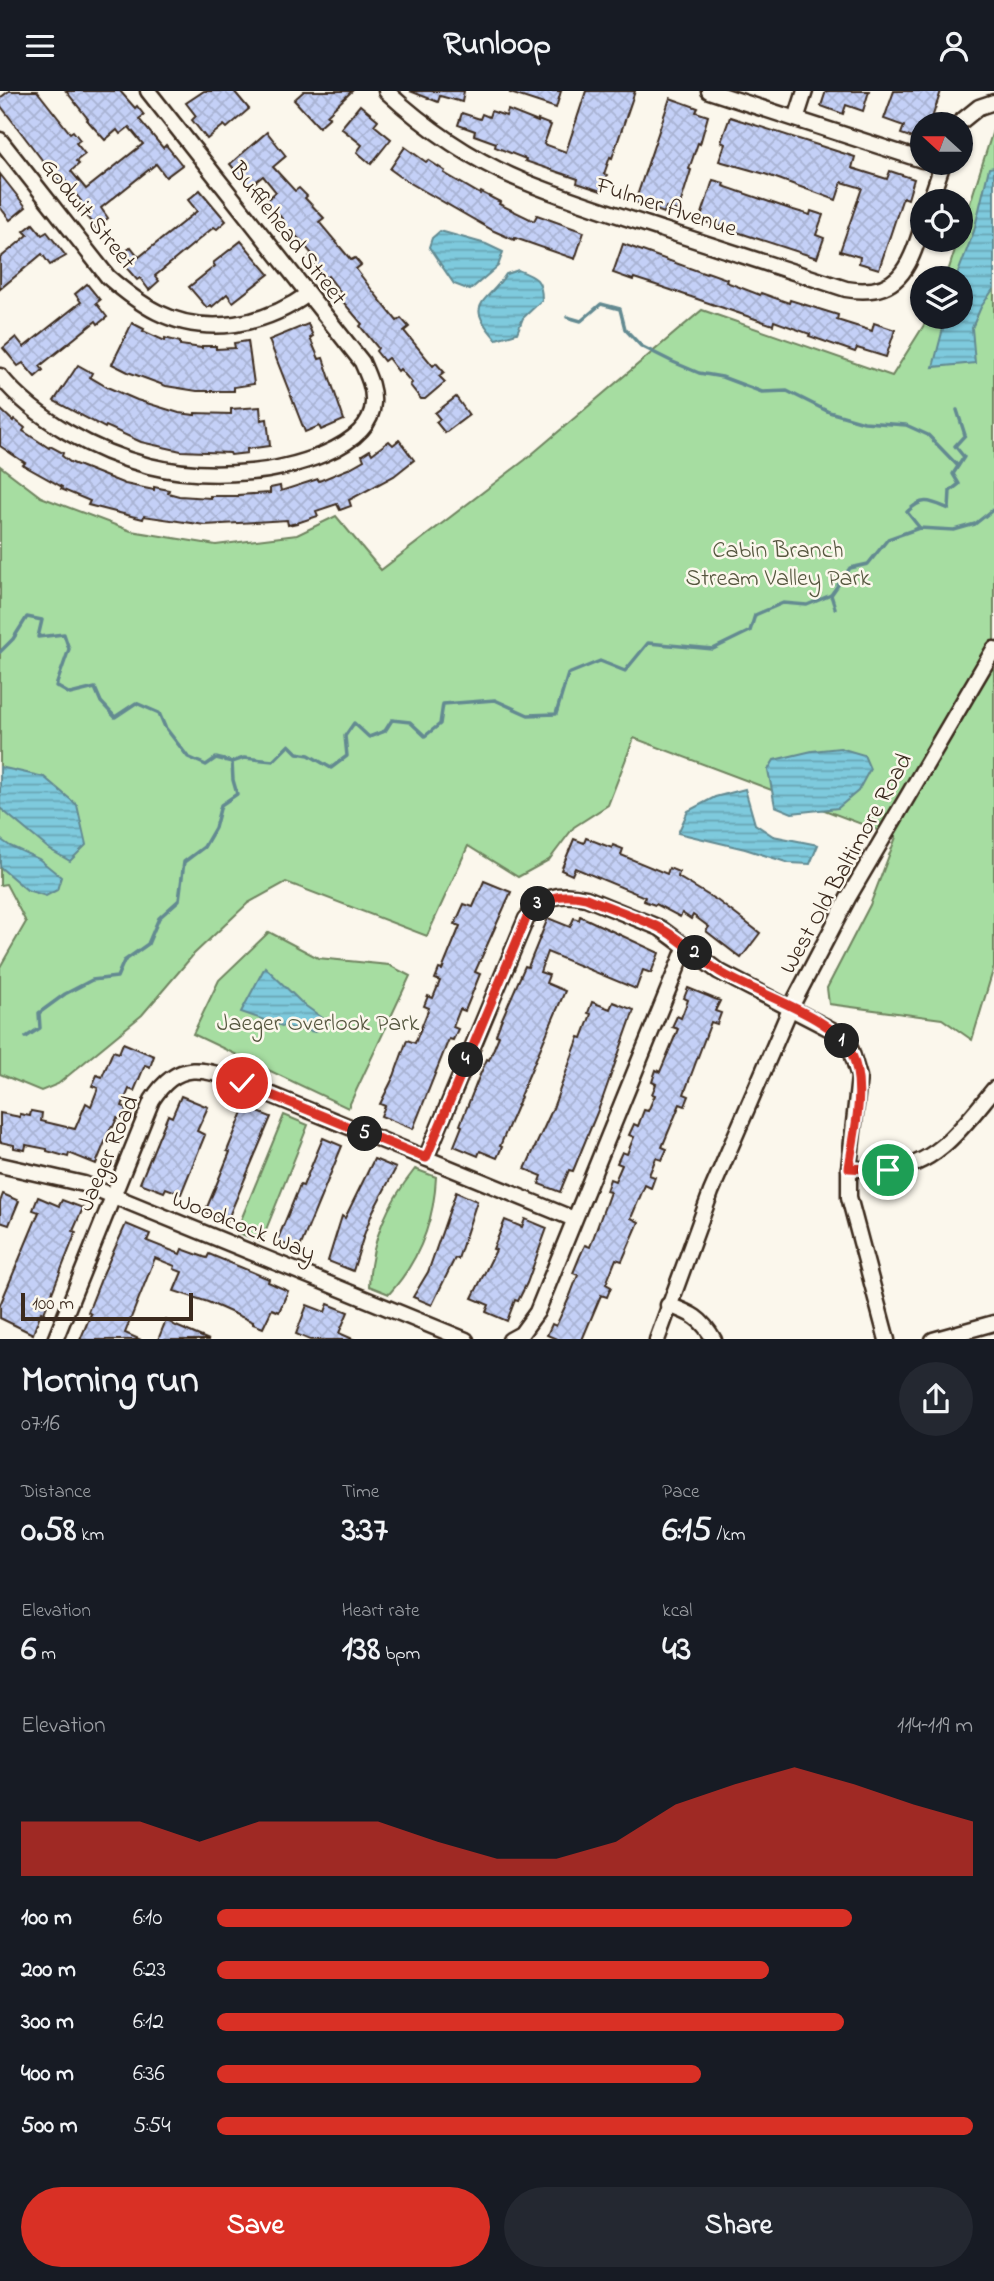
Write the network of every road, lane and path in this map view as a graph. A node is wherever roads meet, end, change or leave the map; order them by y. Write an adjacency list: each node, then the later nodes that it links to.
1 (148, 91): 11 (street, Bufflehead Street)
2 (387, 91): 10 (street, Fulmer Avenue)
3 (709, 91): 7 (street)
4 (805, 91): 7 (street)
5 (994, 102): 6 (street)
6 (973, 112)
7 (796, 119): 9 (street)
8 (0, 139): 11 (street, Godwit Street)
9 (910, 156)
10 (915, 252)
11 (308, 294): 12 (street, Bufflehead Street)
12 (0, 376)
13 (994, 649): 15 (street, West Old Baltimore Road)
14 (686, 946): 15 (street); 17 (street); 21 (street)
15 (791, 1007): 19 (street); 22 (street, West Old Baltimore Road)
16 (994, 1089): 19 (street)
17 (426, 1158): 20 (street, Jaeger Road); 21 (street, Jaeger Road)
18 (0, 1165): 20 (street, Woodcock Way)
19 (849, 1168): 29 (street)
20 (112, 1195): 24 (street, Jaeger Road); 25 (street, Woodcock Way)
21 (574, 1219): 26 (street)
22 (668, 1305): 27 (street, West Old Baltimore Road); 28 (street)
23 (994, 1323): 30 (street)
24 (55, 1339)
25 (466, 1339)
26 (510, 1339)
27 (657, 1339)
28 (714, 1339)
29 (887, 1339)
30 (933, 1339)

